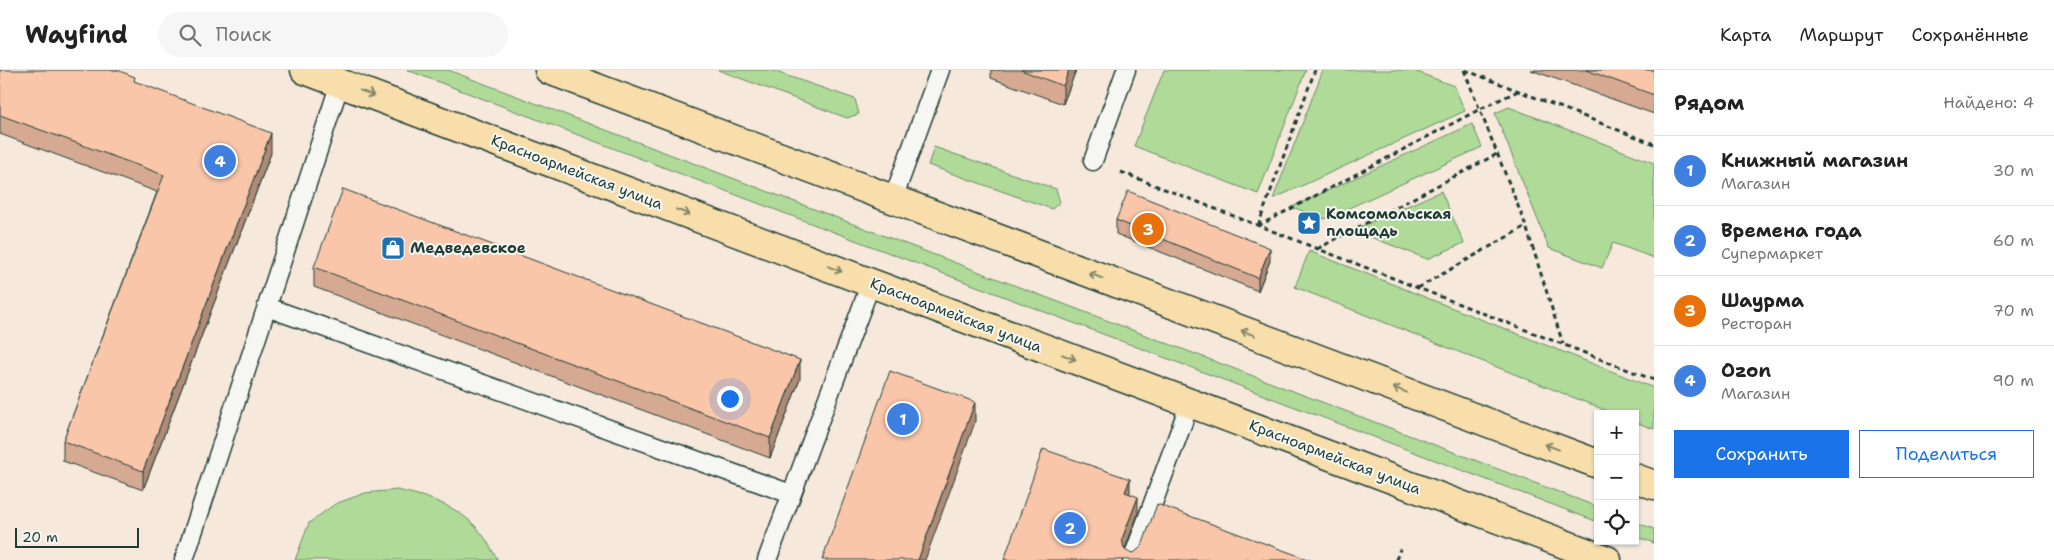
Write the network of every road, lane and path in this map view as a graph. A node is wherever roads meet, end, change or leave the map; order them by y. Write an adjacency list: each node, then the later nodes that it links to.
1 (305, 70): 7 (main road, Красноармейская улица)
2 (549, 70): 13 (main road)
3 (940, 70): 13 (lane)
4 (1126, 70): 12 (lane)
5 (1315, 70): 14 (path)
6 (1464, 70): 8 (path); 9 (path)
7 (340, 83): 17 (main road, Красноармейская улица, one-way to 17); 19 (lane)
8 (1518, 92): 9 (path); 10 (path)
9 (1480, 109): 11 (path); 14 (path)
10 (1654, 144)
11 (1497, 154): 15 (path); 16 (path)
12 (1093, 161): 14 (path)
13 (893, 199): 23 (main road, one-way to 13)
14 (1258, 226): 16 (path)
15 (1526, 226): 18 (path); 20 (path)
16 (1317, 249): 18 (path)
17 (871, 283): 22 (main road, Красноармейская улица, one-way to 22); 26 (lane)
18 (1418, 288): 20 (path)
19 (267, 307): 26 (lane); 28 (lane)
20 (1563, 345): 21 (path)
21 (1654, 380)
22 (1190, 403): 30 (lane); 32 (main road, Красноармейская улица)
23 (1594, 462)
24 (1639, 479): 25 (main road)
25 (1654, 485)
26 (791, 494): 29 (lane)
27 (1400, 549): 31 (path)
28 (184, 560)
29 (767, 560)
30 (1132, 560)
31 (1396, 560)
32 (1607, 560)

